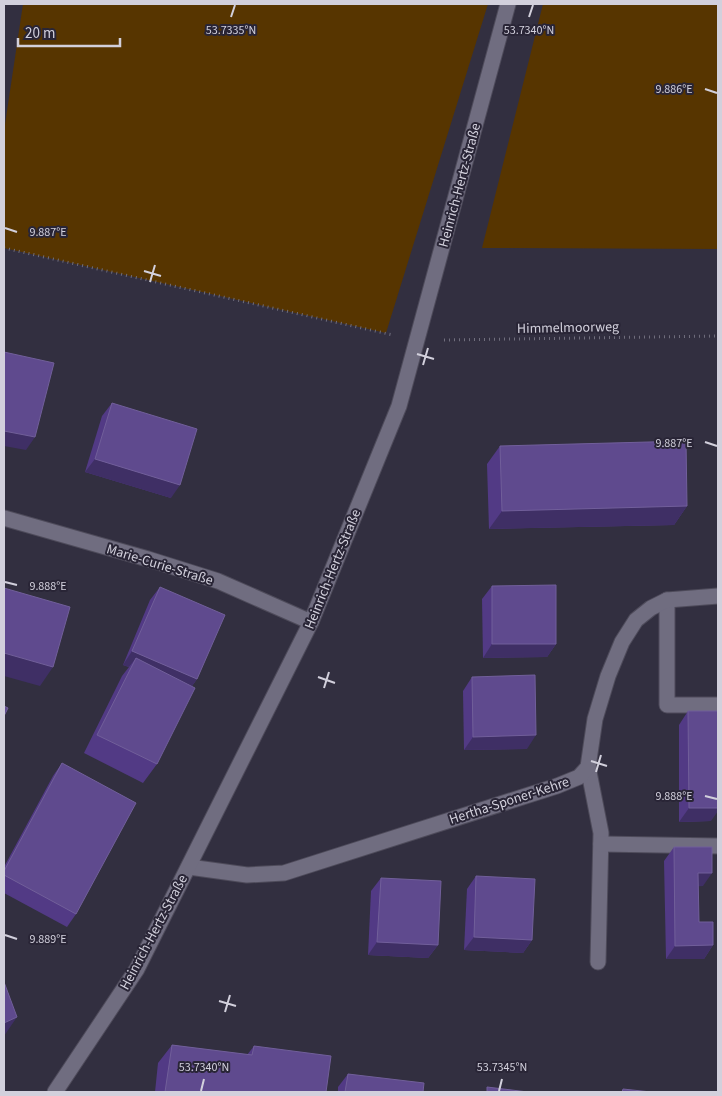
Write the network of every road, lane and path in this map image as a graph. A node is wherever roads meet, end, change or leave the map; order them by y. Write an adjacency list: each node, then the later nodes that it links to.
1 (508, 4): 4 (street, Heinrich-Hertz-Straße)
2 (4, 248): 4 (path, Himmelmoorweg)
3 (718, 336): 4 (path, Himmelmoorweg)
4 (418, 340): 8 (street, Heinrich-Hertz-Straße)
5 (4, 518): 8 (street, Marie-Curie-Straße)
6 (718, 596): 7 (street)
7 (667, 600): 9 (street); 10 (street)
8 (311, 622): 13 (street, Heinrich-Hertz-Straße)
9 (718, 705)
10 (588, 767): 11 (street); 13 (street, Hertha-Sponer-Kehre)
11 (600, 844): 12 (street); 14 (street)
12 (718, 846)
13 (189, 867): 15 (street, Heinrich-Hertz-Straße)
14 (598, 962)
15 (55, 1092)

